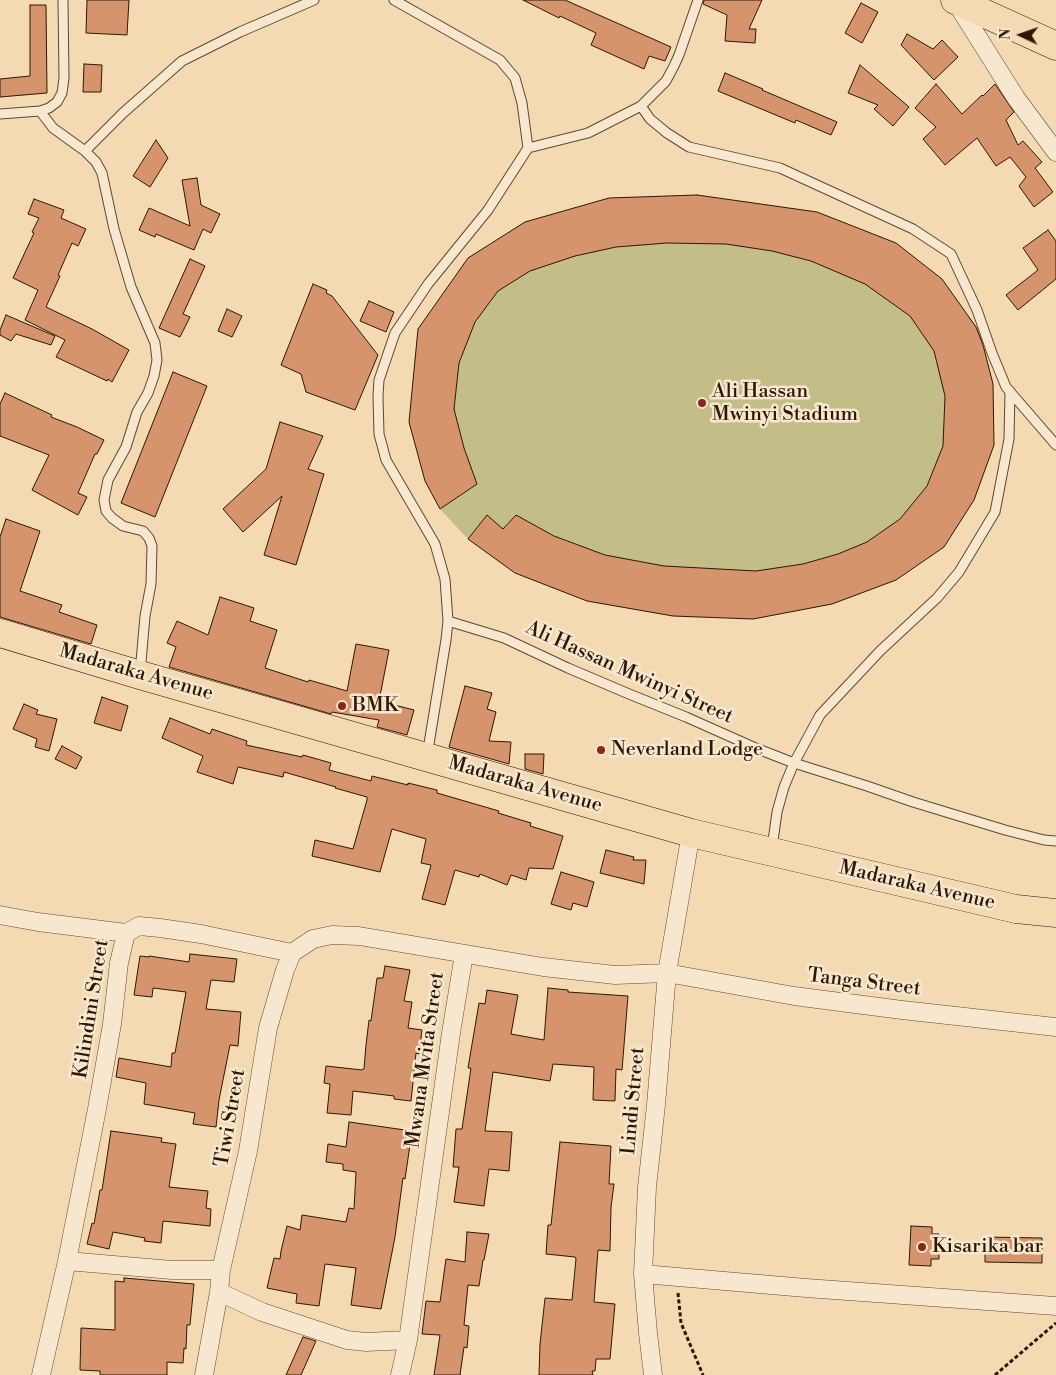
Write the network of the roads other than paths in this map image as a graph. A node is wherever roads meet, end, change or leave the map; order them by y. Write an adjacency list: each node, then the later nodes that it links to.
1 (63, 0): 8 (lane)
2 (314, 0): 11 (lane)
3 (394, 0): 10 (lane)
4 (698, 0): 7 (lane)
5 (955, 0): 6 (main road); 12 (street)
6 (1056, 46)
7 (641, 106): 10 (lane); 13 (lane)
8 (40, 111): 9 (lane); 11 (lane)
9 (0, 114)
10 (528, 148): 15 (lane)
11 (85, 151): 17 (lane)
12 (1056, 152)
13 (1010, 391): 14 (lane); 19 (lane)
14 (1056, 445)
15 (448, 621): 18 (lane); 19 (lane, Ali Hassan Mwinyi Street)
16 (0, 633): 17 (main road, Madaraka Avenue)
17 (140, 675): 18 (main road, Madaraka Avenue)
18 (427, 757): 20 (main road, Madaraka Avenue)
19 (794, 763): 21 (lane, Ali Hassan Mwinyi Street); 22 (lane)
20 (692, 833): 22 (main road, Madaraka Avenue); 28 (street, Lindi Street)
21 (1056, 840)
22 (772, 852): 23 (main road, Madaraka Avenue)
23 (1056, 913)
24 (0, 915): 25 (street)
25 (126, 932): 26 (street, Kilindini Street); 30 (street, Kilindini Street)
26 (292, 954): 27 (street); 31 (street, Tiwi Street)
27 (464, 954): 28 (street, Mwana Mvita Street); 35 (street, Mwana Mvita Street)
28 (667, 973): 29 (street, Tanga Street); 32 (street, Lindi Street)
29 (1056, 1027)
30 (67, 1261): 31 (street); 36 (street, Kilindini Street)
31 (221, 1270): 33 (street, Tiwi Street)
32 (643, 1274): 34 (street); 39 (street, Lindi Street)
33 (219, 1292): 35 (street); 37 (street, Tiwi Street)
34 (1056, 1306)
35 (408, 1340): 38 (street, Mwana Mvita Street)
36 (41, 1375)
37 (204, 1375)
38 (400, 1375)
39 (653, 1375)

